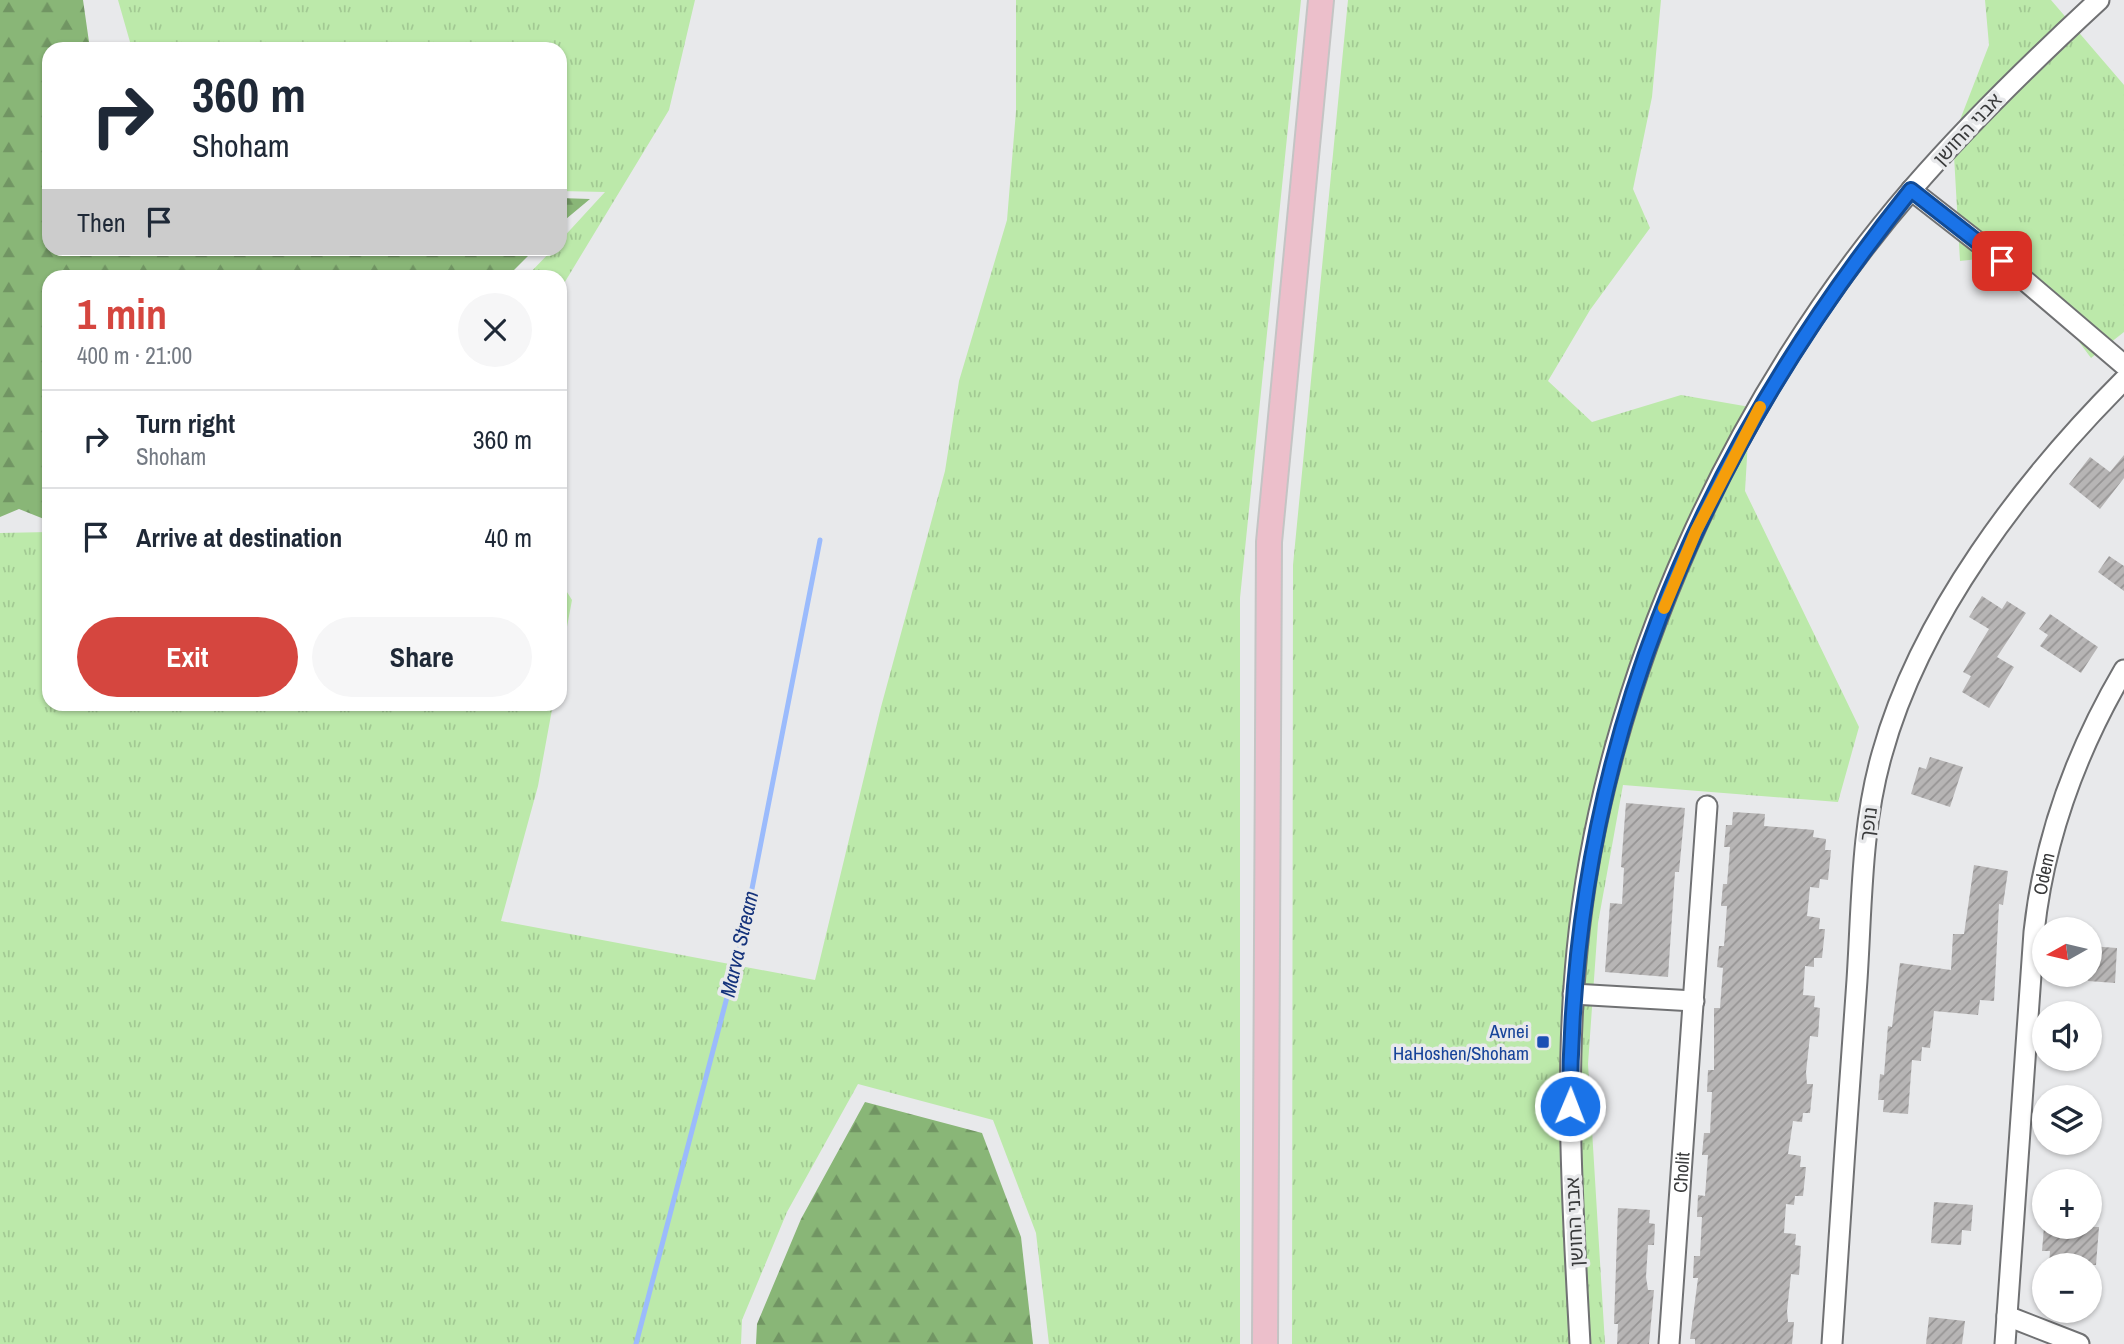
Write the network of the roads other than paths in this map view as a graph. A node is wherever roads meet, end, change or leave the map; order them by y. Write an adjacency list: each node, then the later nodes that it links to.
1 (1321, 0): 11 (main road)
2 (2099, 0): 3 (street, אבני החושן)
3 (1911, 190): 4 (street); 8 (street, אבני החושן)
4 (2124, 365)
5 (2124, 380): 14 (street, נופך)
6 (2124, 670): 10 (street, Odem)
7 (1707, 806): 9 (street, Cholit)
8 (1573, 995): 9 (street); 12 (street, אבני החושן)
9 (1694, 1001): 13 (street, Cholit)
10 (2007, 1316): 15 (street, Odem); 16 (street)
11 (1265, 1344)
12 (1580, 1344)
13 (1669, 1344)
14 (1832, 1344)
15 (2005, 1344)
16 (2079, 1344)

